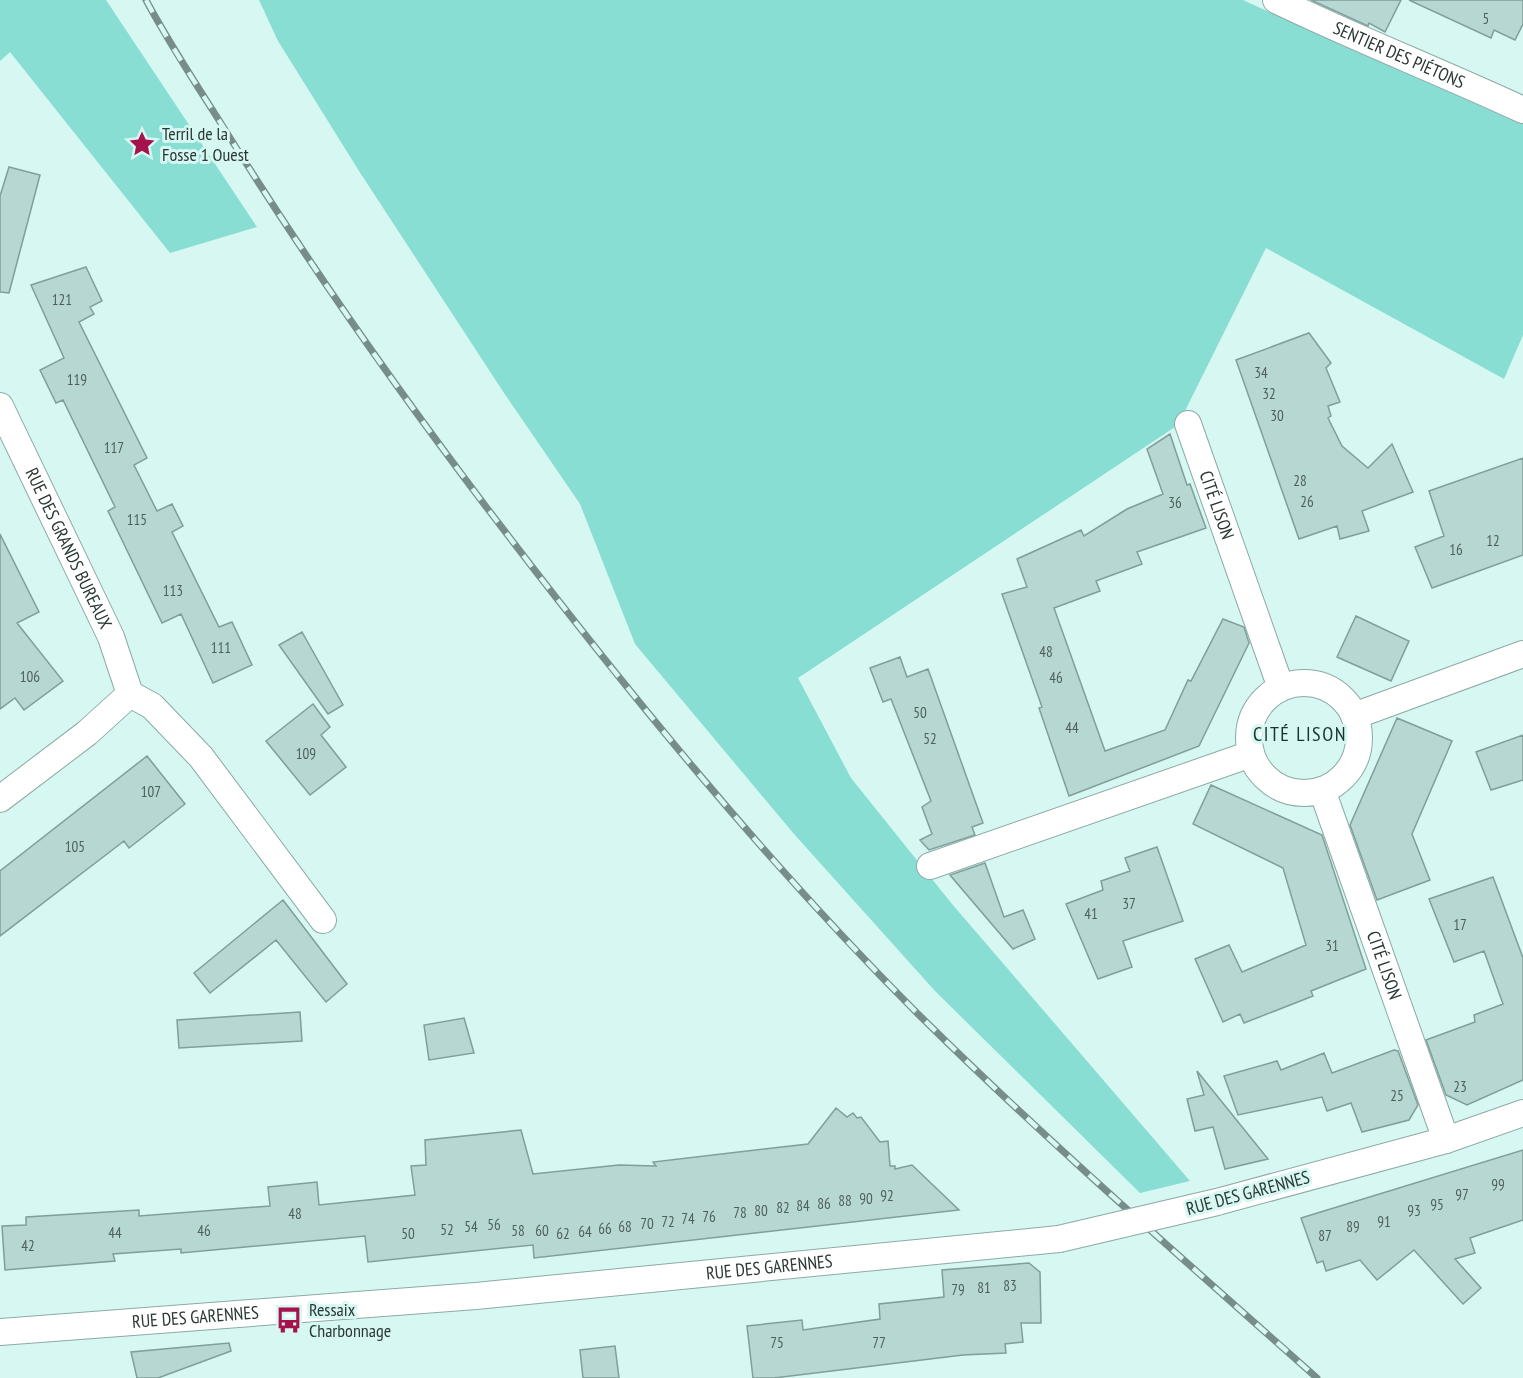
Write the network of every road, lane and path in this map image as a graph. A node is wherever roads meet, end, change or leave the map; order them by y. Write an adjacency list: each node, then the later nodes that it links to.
1 (1276, 0): 2 (street, SENTIER DES PIÉTONS)
2 (1523, 110)
3 (0, 406): 7 (street, RUE DES GRANDS BUREAUX)
4 (1188, 424): 6 (street, CITÉ LISON)
5 (1523, 654): 8 (street)
6 (1281, 688): 8 (street); 9 (street)
7 (130, 694): 11 (street); 13 (street)
8 (1354, 716): 10 (street)
9 (1251, 754): 10 (street); 12 (street)
10 (1322, 790): 15 (street, CITÉ LISON)
11 (0, 799)
12 (930, 866)
13 (323, 920)
14 (1523, 1113): 15 (street, RUE DES GARENNES)
15 (1446, 1140): 16 (street, RUE DES GARENNES, bridge)
16 (0, 1332)

